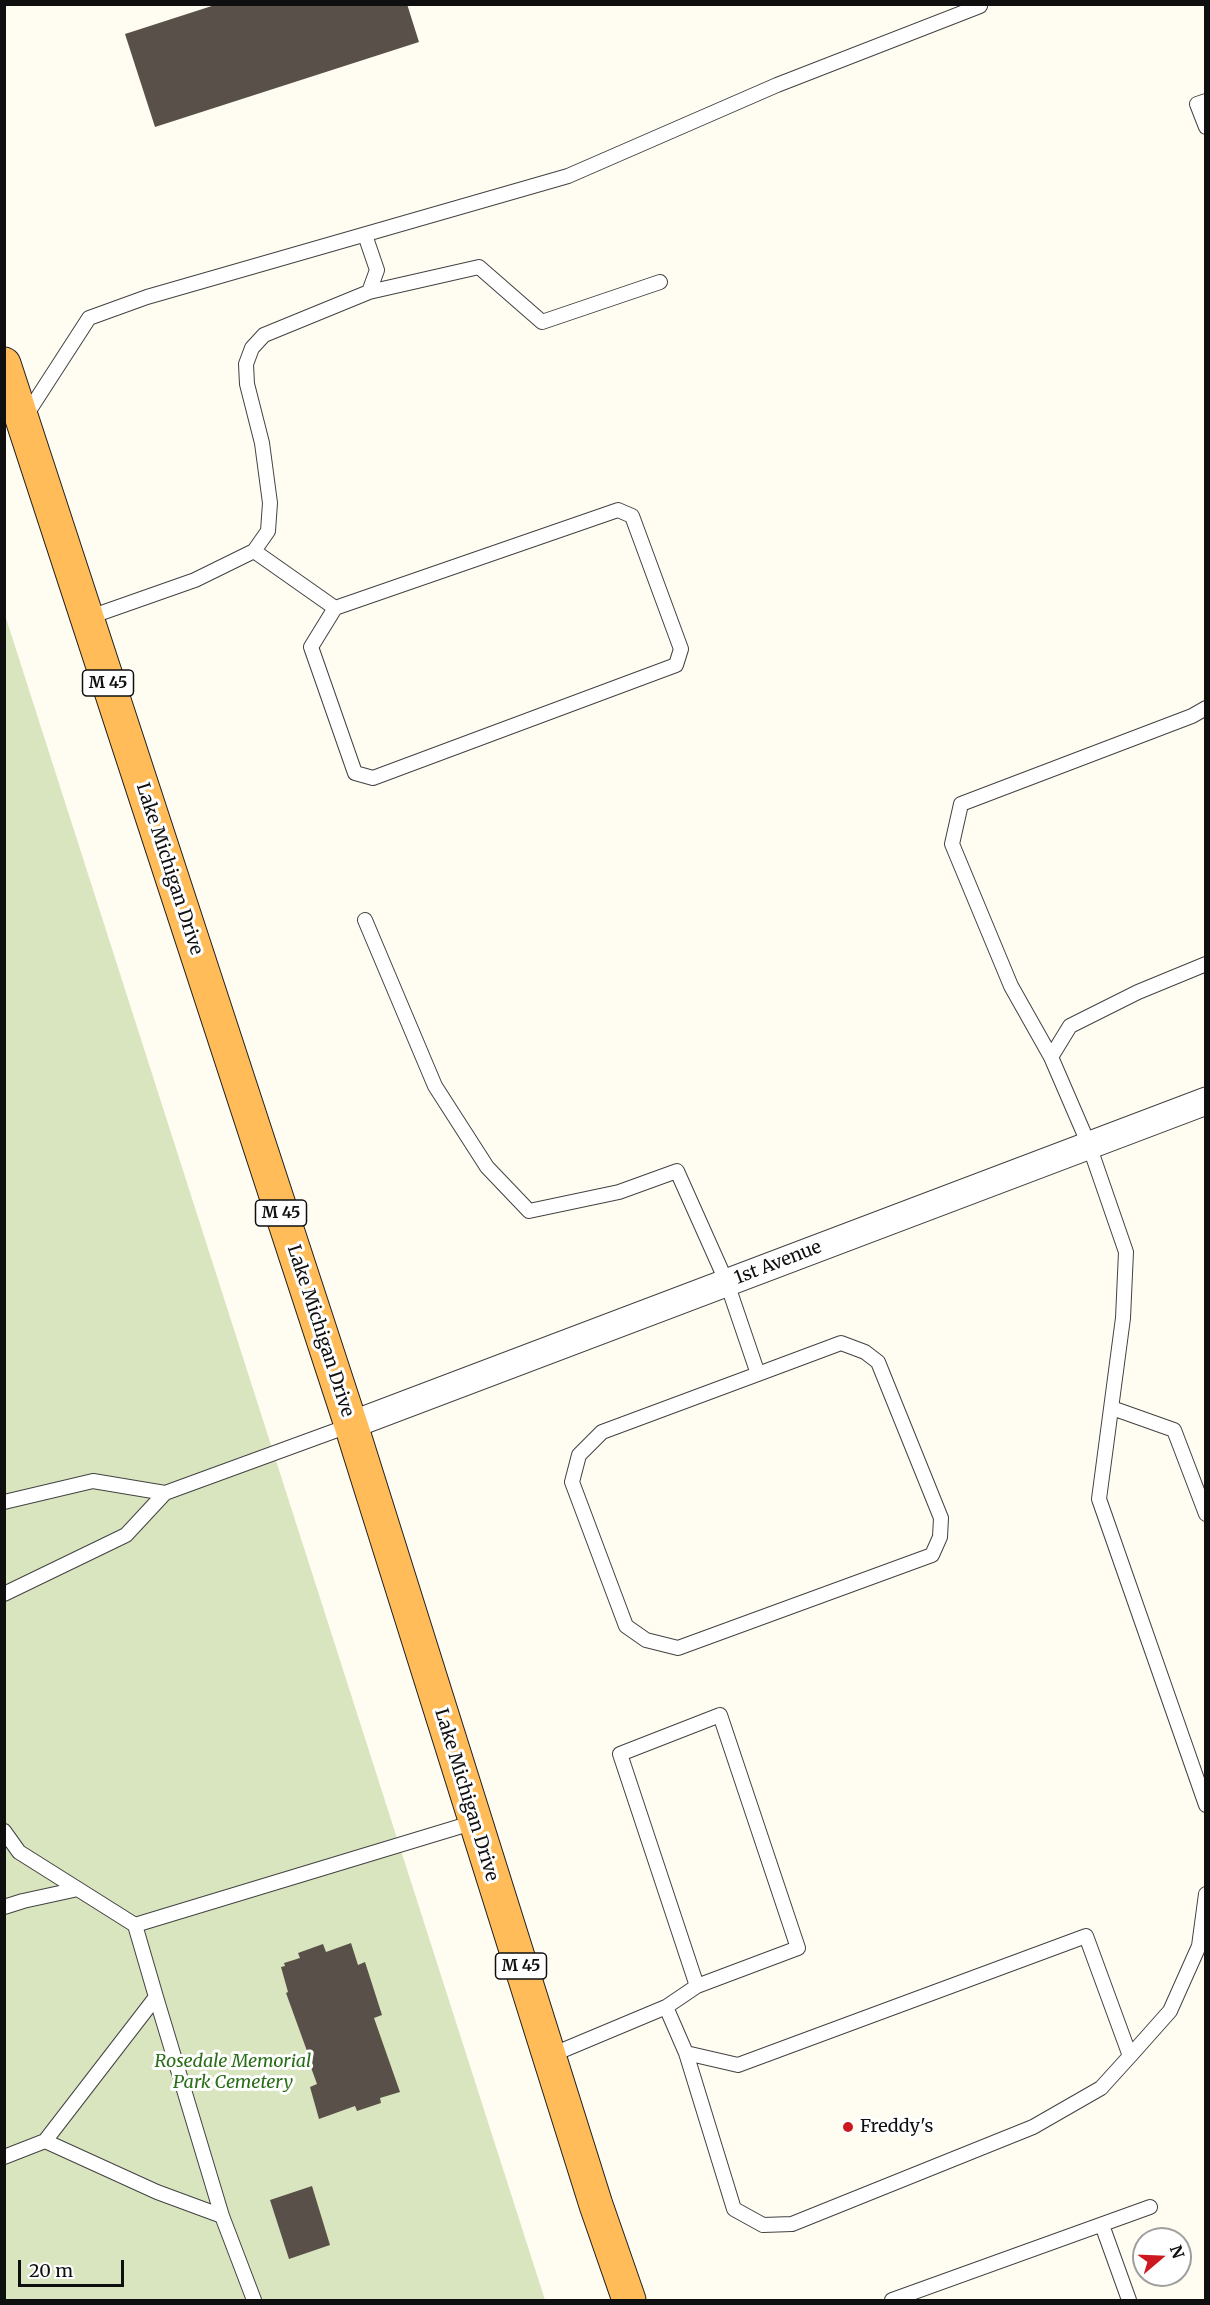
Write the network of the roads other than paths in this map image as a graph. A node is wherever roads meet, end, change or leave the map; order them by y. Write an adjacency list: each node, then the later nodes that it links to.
1 (980, 6): 4 (lane)
2 (1206, 101): 3 (lane)
3 (1206, 127)
4 (365, 235): 6 (lane); 8 (lane)
5 (660, 282): 6 (lane)
6 (369, 292): 9 (lane)
7 (4, 364): 8 (highway, Lake Michigan Drive / M 45)
8 (14, 425): 11 (highway, Lake Michigan Drive / M 45)
9 (254, 550): 10 (lane); 11 (lane)
10 (335, 608): 10 (lane)
11 (87, 618): 21 (highway, Lake Michigan Drive / M 45)
12 (1206, 708): 15 (lane)
13 (365, 920): 18 (lane)
14 (1206, 964): 15 (lane)
15 (1051, 1057): 17 (lane)
16 (1206, 1101): 17 (street, 1st Avenue)
17 (1089, 1145): 18 (street, 1st Avenue); 20 (lane)
18 (727, 1283): 19 (lane); 21 (street, 1st Avenue)
19 (758, 1374): 19 (lane)
20 (1112, 1408): 24 (lane); 26 (lane)
21 (351, 1425): 22 (lane); 27 (highway, Lake Michigan Drive / M 45)
22 (165, 1493): 23 (lane); 25 (lane)
23 (4, 1502)
24 (1206, 1514)
25 (4, 1594)
26 (1206, 1803)
27 (475, 1822): 32 (lane); 37 (highway, Lake Michigan Drive / M 45)
28 (4, 1831): 29 (lane)
29 (78, 1889): 31 (lane); 32 (lane)
30 (1206, 1894): 38 (lane)
31 (4, 1907)
32 (135, 1925): 34 (lane)
33 (697, 1986): 33 (lane); 35 (lane)
34 (156, 1997): 39 (lane); 42 (lane)
35 (666, 2007): 36 (lane); 37 (lane)
36 (686, 2053): 38 (lane); 38 (lane)
37 (549, 2056): 45 (highway, Lake Michigan Drive / M 45)
38 (1130, 2056)
39 (45, 2141): 40 (lane); 42 (lane)
40 (4, 2157)
41 (1150, 2207): 43 (lane)
42 (222, 2217): 44 (lane)
43 (1102, 2225): 46 (lane); 47 (lane)
44 (254, 2301)
45 (629, 2301)
46 (892, 2301)
47 (1129, 2301)

